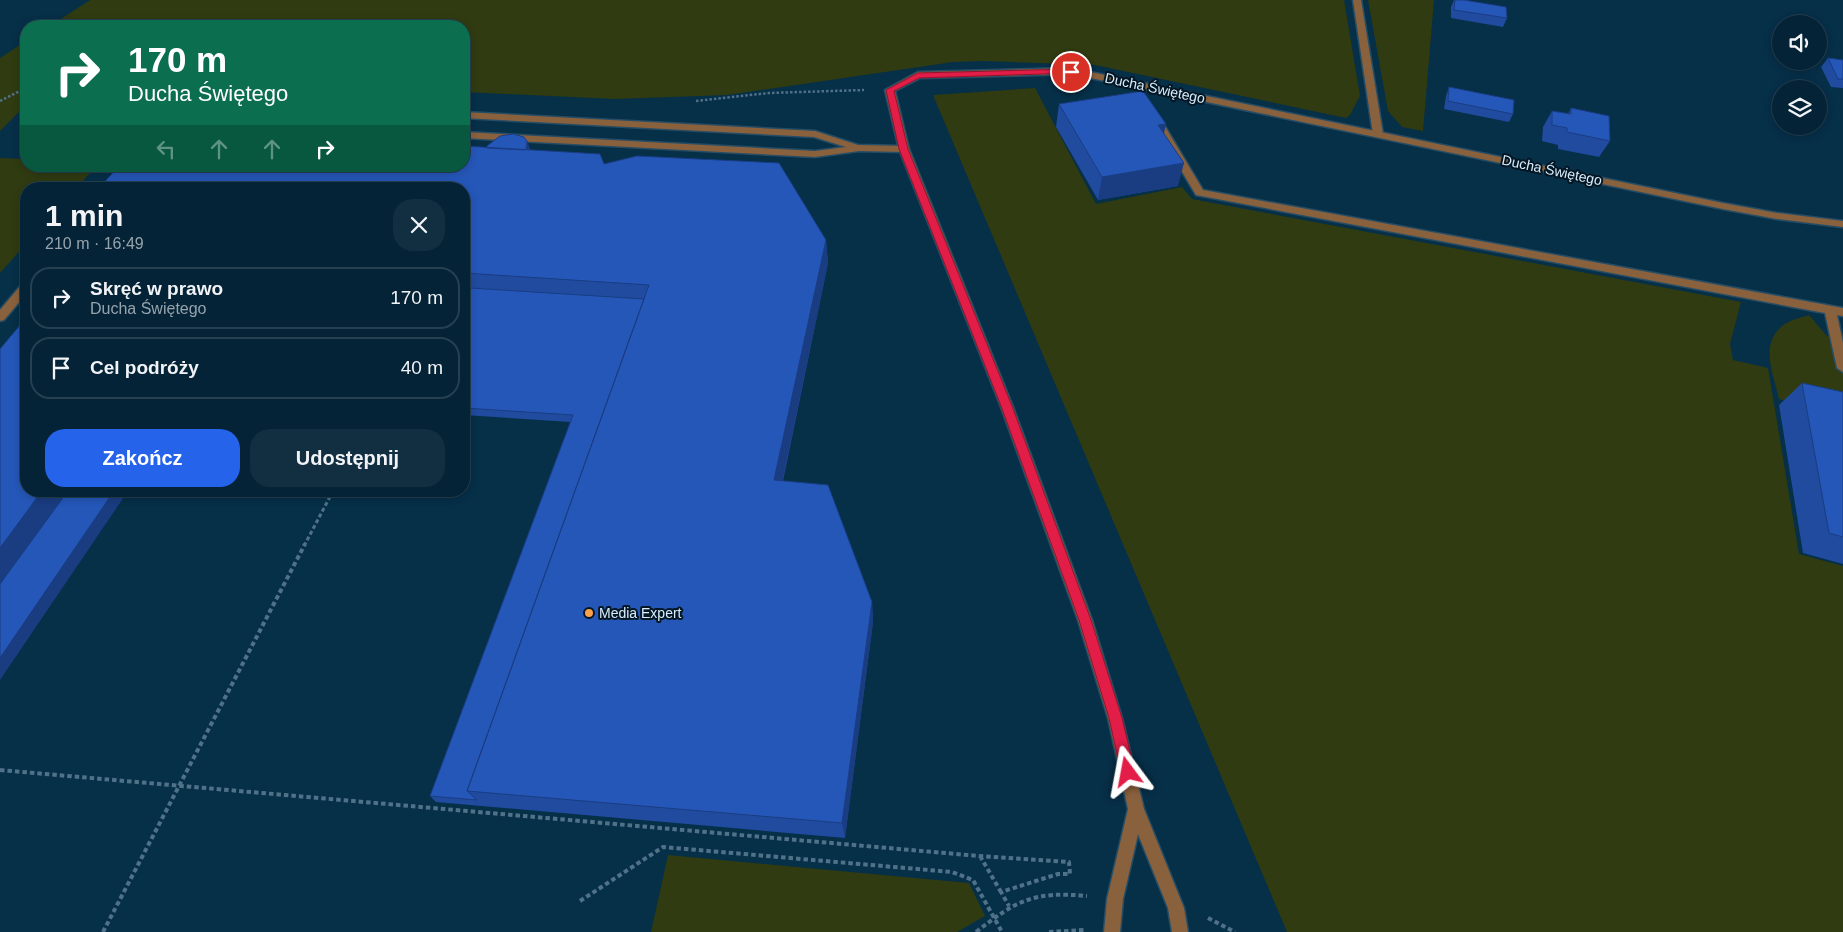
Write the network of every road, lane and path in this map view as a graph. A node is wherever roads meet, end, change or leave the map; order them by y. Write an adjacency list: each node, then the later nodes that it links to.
1 (1357, 0): 8 (street)
2 (890, 90): 5 (path); 8 (street, Ducha Świętego); 11 (street)
3 (20, 91): 4 (path)
4 (0, 101)
5 (691, 102)
6 (470, 115): 10 (street)
7 (1155, 118): 14 (street)
8 (1378, 134): 12 (street, Ducha Świętego)
9 (470, 135): 10 (street)
10 (859, 148): 11 (street)
11 (904, 149): 22 (street)
12 (1843, 224)
13 (20, 294): 16 (street)
14 (1830, 310): 15 (street); 17 (street)
15 (1843, 312)
16 (0, 317)
17 (1843, 368)
18 (330, 497): 20 (path)
19 (0, 770): 20 (path)
20 (180, 785): 23 (path); 29 (path)
21 (460, 801): 23 (path)
22 (1136, 809): 32 (street); 33 (street)
23 (457, 810): 24 (path)
24 (979, 856): 25 (path); 25 (path)
25 (1001, 892): 27 (path)
26 (580, 901): 30 (path)
27 (1009, 906)
28 (1093, 931): 31 (path)
29 (103, 932)
30 (1002, 932)
31 (1049, 932)
32 (1112, 932)
33 (1180, 932)

